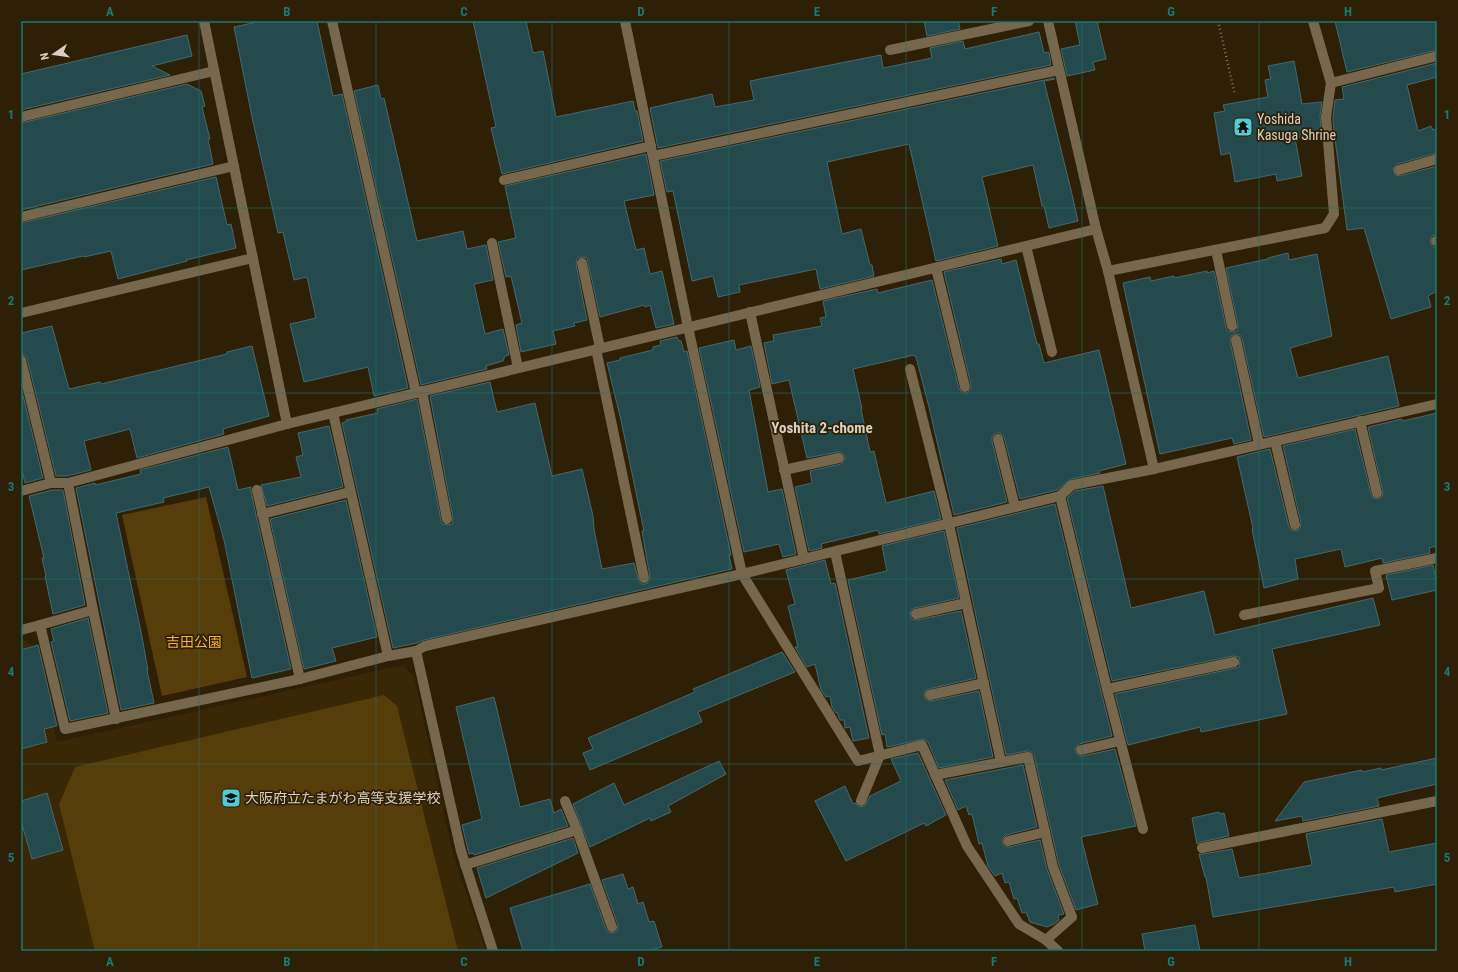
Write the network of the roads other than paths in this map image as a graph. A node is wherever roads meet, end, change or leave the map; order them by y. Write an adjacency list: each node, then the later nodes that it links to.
1 (204, 21): 10 (street)
2 (332, 21): 39 (street)
3 (625, 21): 13 (street)
4 (1029, 21): 7 (street)
5 (1048, 21): 9 (street)
6 (1313, 21): 11 (street)
7 (890, 50)
8 (1437, 56): 11 (street)
9 (1059, 70): 14 (street); 20 (street)
10 (214, 71): 12 (street); 16 (street)
11 (1331, 83): 23 (street)
12 (21, 117)
13 (651, 146): 14 (street); 18 (street)
14 (653, 156): 31 (street)
15 (1437, 159): 17 (street)
16 (234, 166): 19 (street); 24 (street)
17 (1399, 170)
18 (504, 180)
19 (21, 217)
20 (1096, 230): 22 (street); 27 (street)
21 (492, 243): 36 (street)
22 (1026, 246): 26 (street); 34 (street)
23 (1216, 250): 27 (street); 30 (street)
24 (253, 258): 29 (street); 43 (street)
25 (582, 263): 33 (street)
26 (936, 268): 28 (street); 38 (street)
27 (1108, 272): 48 (street)
28 (750, 312): 31 (street); 49 (street)
29 (21, 313)
30 (1232, 326)
31 (688, 327): 33 (street); 65 (street)
32 (1236, 340): 46 (street)
33 (598, 349): 36 (street); 66 (street)
34 (1052, 352)
35 (21, 360): 50 (street)
36 (518, 368): 39 (street)
37 (910, 369): 60 (street)
38 (965, 387)
39 (419, 392): 41 (street); 59 (street)
40 (1437, 404): 42 (street)
41 (332, 413): 43 (street); 54 (street)
42 (1360, 421): 45 (street); 55 (street)
43 (287, 424): 51 (street)
44 (998, 439): 57 (street)
45 (1275, 441): 46 (street); 61 (street)
46 (1259, 444): 48 (street)
47 (839, 458): 49 (street)
48 (1154, 469): 56 (street)
49 (784, 470): 64 (street)
50 (51, 483): 51 (street); 53 (street)
51 (68, 483): 68 (street)
52 (256, 490): 58 (street)
53 (21, 491)
54 (350, 492): 58 (street); 74 (street)
55 (1377, 493)
56 (1060, 496): 57 (street); 78 (street)
57 (1015, 507): 60 (street)
58 (262, 514): 76 (street)
59 (447, 519)
60 (949, 524): 62 (street); 67 (street)
61 (1295, 525)
62 (835, 552): 64 (street); 83 (street)
63 (1437, 558): 70 (street)
64 (804, 559): 65 (street)
65 (742, 574): 73 (street); 83 (street)
66 (644, 578)
67 (966, 603): 69 (street); 77 (street)
68 (93, 610): 71 (street); 80 (street)
69 (916, 614)
70 (1244, 615)
71 (40, 625): 72 (street); 80 (street)
72 (21, 630)
73 (416, 651): 74 (street); 94 (street)
74 (388, 656): 76 (street)
75 (1234, 662): 78 (street)
76 (300, 679): 80 (street)
77 (984, 683): 79 (street); 84 (street)
78 (1107, 689): 81 (street)
79 (930, 694)
80 (116, 718)
81 (1120, 741): 82 (street); 89 (street)
82 (1081, 750)
83 (880, 755): 85 (street); 87 (street)
84 (1001, 762): 85 (street); 91 (street)
85 (935, 775): 96 (street)
86 (565, 801): 90 (street)
87 (861, 801)
88 (1437, 801): 93 (street)
89 (1143, 829)
90 (577, 830): 94 (street); 95 (street)
91 (1045, 832): 92 (street); 96 (street)
92 (1008, 841)
93 (1202, 848)
94 (465, 865): 97 (street)
95 (612, 927)
96 (1046, 940): 98 (street)
97 (493, 951)
98 (1058, 951)

